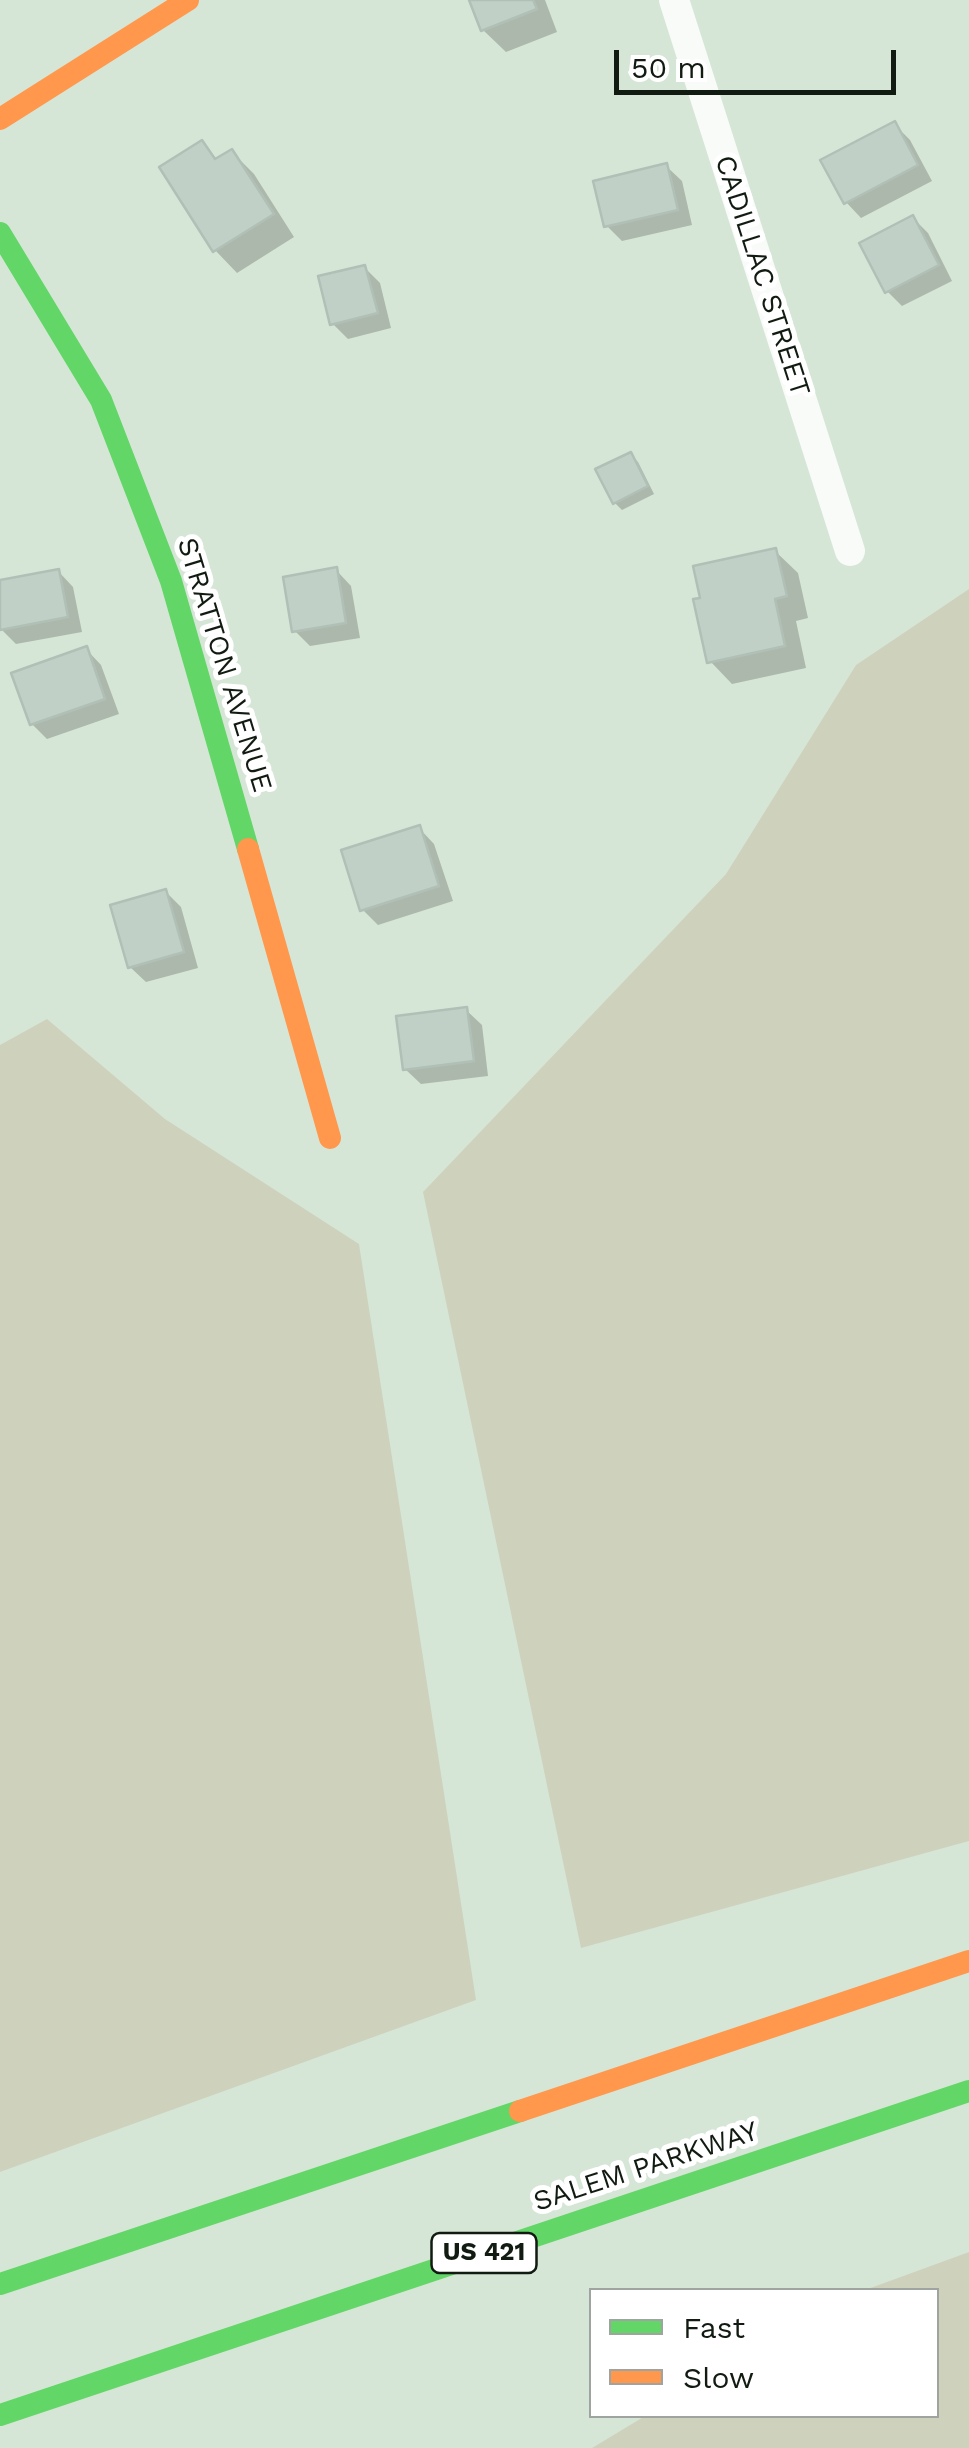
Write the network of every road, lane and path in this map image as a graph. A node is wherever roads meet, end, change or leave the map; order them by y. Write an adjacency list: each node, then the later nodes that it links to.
1 (188, 0): 3 (main road)
2 (674, 0): 5 (street, CADILLAC STREET)
3 (0, 119)
4 (0, 233): 6 (main road, STRATTON AVENUE)
5 (850, 551)
6 (330, 1138)
7 (969, 1960): 9 (main road)
8 (969, 2091): 10 (main road, SALEM PARKWAY / US 421)
9 (0, 2284)
10 (0, 2415)

